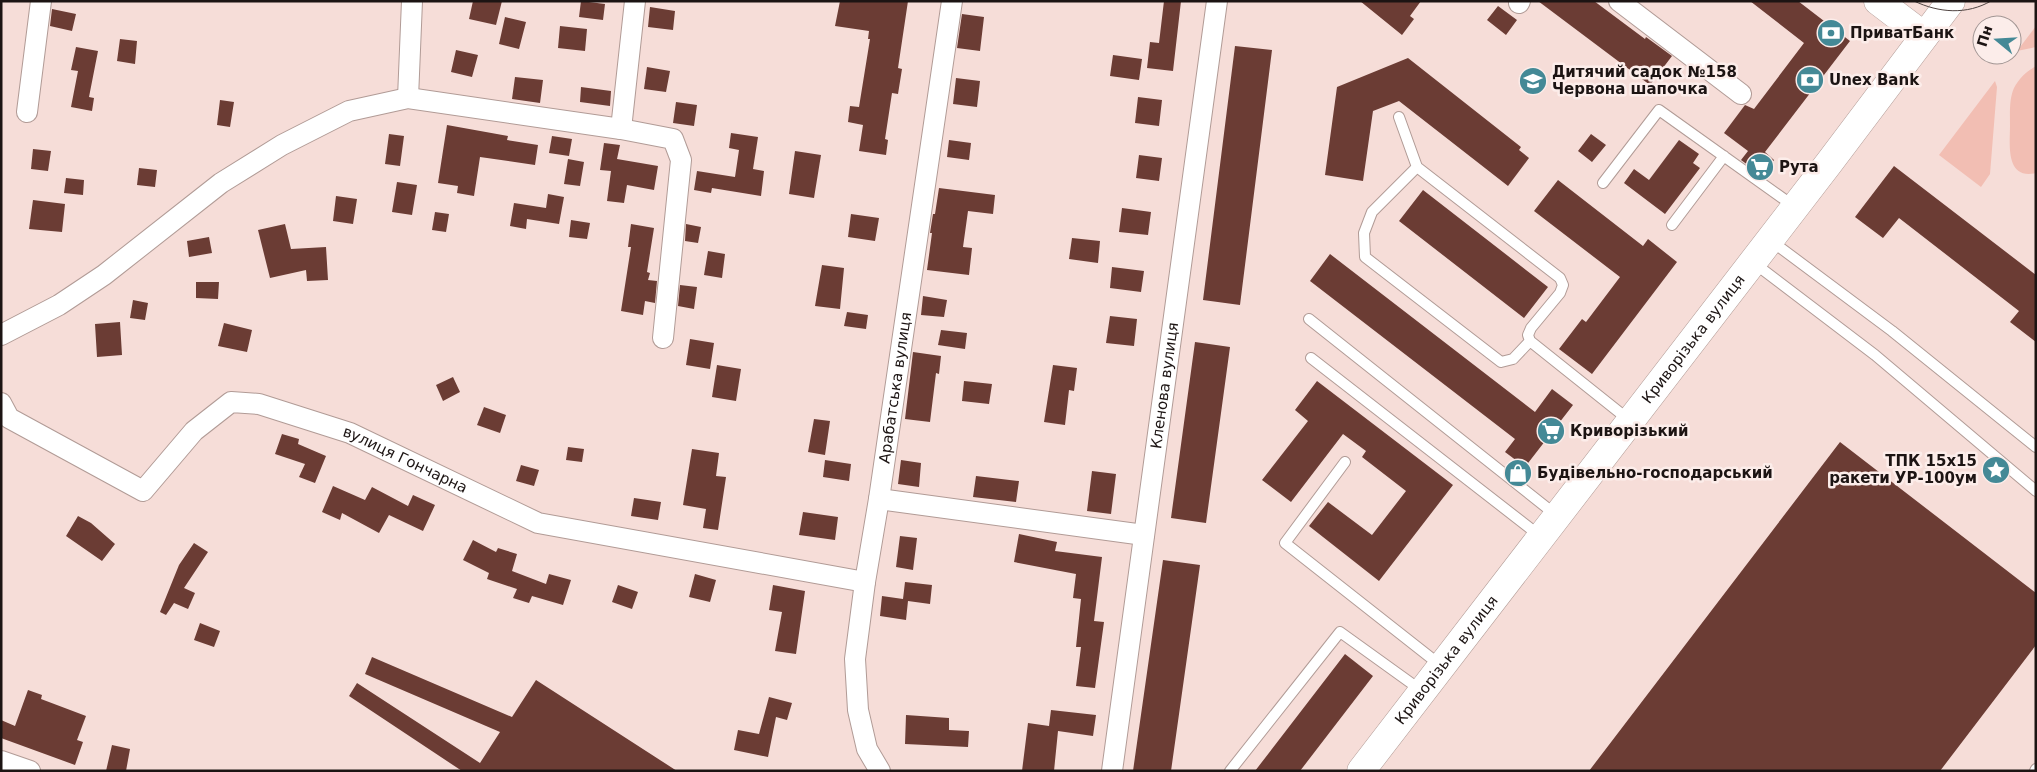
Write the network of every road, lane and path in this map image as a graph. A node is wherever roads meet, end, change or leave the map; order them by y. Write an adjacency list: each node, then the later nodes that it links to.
1 (41, 1): 12 (street)
2 (412, 1): 11 (street)
3 (635, 1): 14 (street)
4 (952, 1): 32 (street, Арабатська вулиця)
5 (1217, 1): 34 (street, Кленова вулиця)
6 (1619, 1): 10 (street)
7 (1878, 1): 9 (main road)
8 (1951, 1): 9 (main road, Криворізька вулиця)
9 (1924, 36): 18 (main road, Криворізька вулиця)
10 (1741, 94)
11 (408, 98): 14 (street); 23 (street)
12 (27, 112)
13 (1399, 117): 16 (lane)
14 (621, 129): 24 (street)
15 (1724, 156): 17 (lane); 18 (lane); 19 (lane)
16 (1417, 167): 25 (lane); 25 (lane)
17 (1603, 183)
18 (1795, 207): 20 (main road, Криворізька вулиця)
19 (1672, 225)
20 (1770, 240): 21 (main road, Криворізька вулиця); 29 (lane)
21 (1753, 262): 28 (main road, Криворізька вулиця); 31 (lane)
22 (1309, 319): 33 (lane)
23 (1, 335)
24 (663, 338)
25 (1530, 342): 28 (lane)
26 (1311, 358): 33 (lane)
27 (1, 403): 35 (street, вулиця Гончарна)
28 (1630, 421): 33 (main road, Криворізька вулиця)
29 (2036, 447)
30 (1345, 462): 36 (lane)
31 (2036, 491)
32 (879, 499): 34 (street); 35 (street, Арабатська вулиця)
33 (1549, 526): 36 (main road, Криворізька вулиця)
34 (1144, 535): 41 (street, Кленова вулиця)
35 (865, 582): 40 (street, Арабатська вулиця)
36 (1441, 666): 37 (main road, Криворізька вулиця)
37 (1422, 691): 42 (lane); 43 (main road, Криворізька вулиця)
38 (1, 761): 39 (street)
39 (30, 771)
40 (880, 771)
41 (1112, 771)
42 (1230, 771)
43 (1361, 771)

